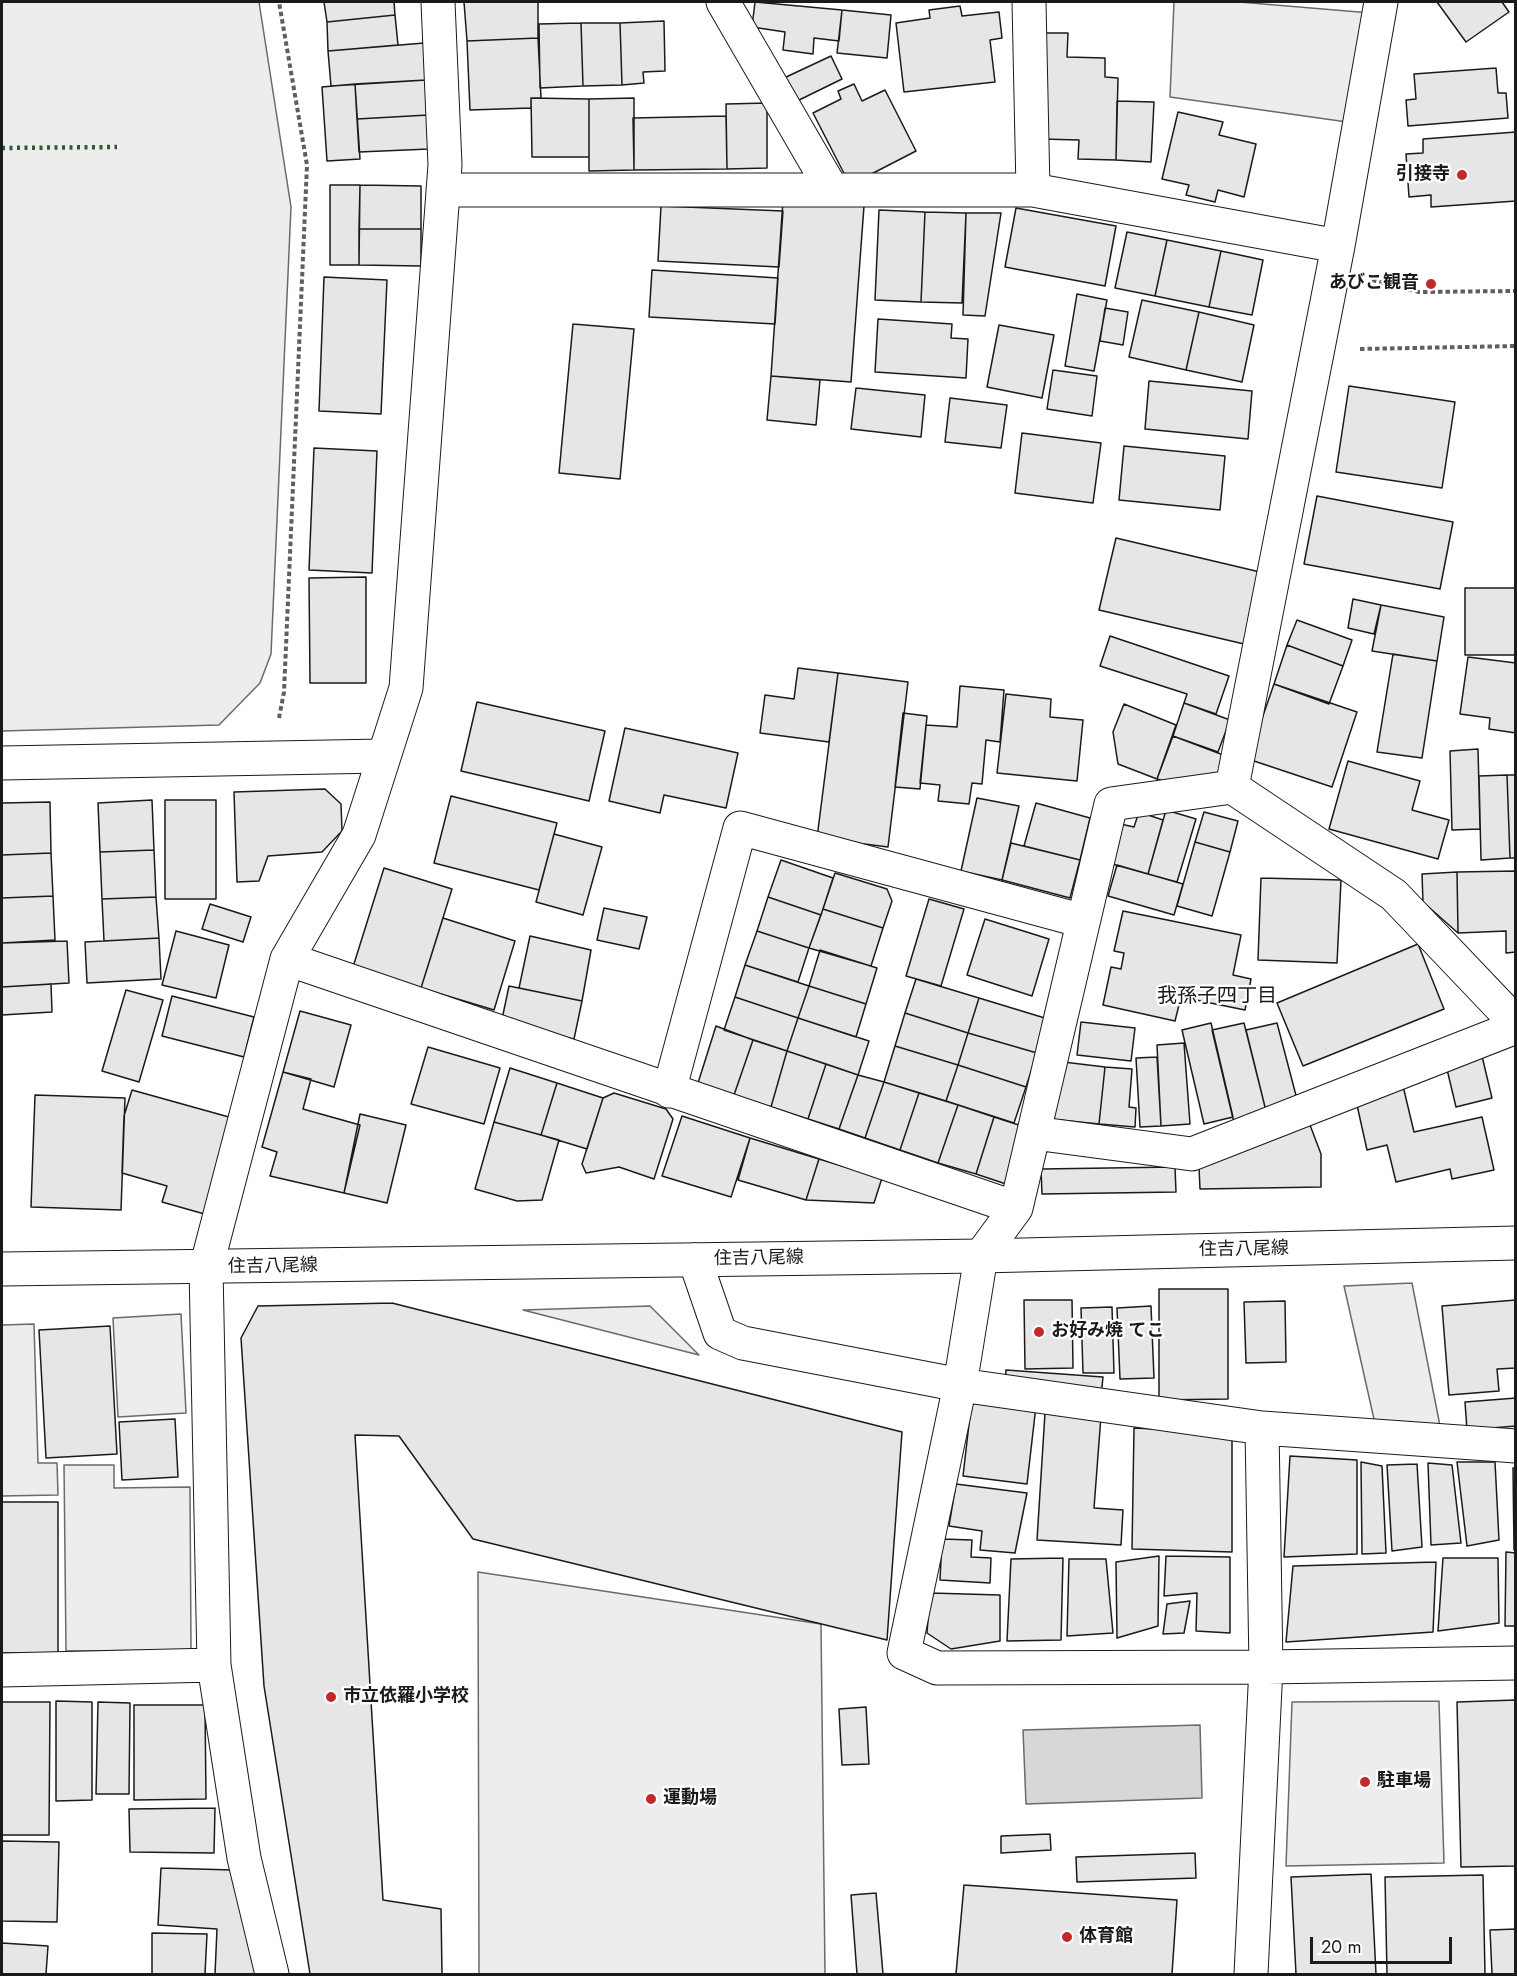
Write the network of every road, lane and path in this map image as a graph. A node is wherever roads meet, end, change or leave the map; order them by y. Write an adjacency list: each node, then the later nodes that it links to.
1 (279, 2): 14 (path)
2 (438, 2): 6 (street)
3 (723, 2): 7 (street)
4 (1029, 2): 8 (street)
5 (1382, 2): 9 (street)
6 (443, 190): 7 (street); 13 (street)
7 (832, 190): 8 (street)
8 (1032, 190): 9 (street)
9 (1336, 258): 10 (path); 12 (street)
10 (1515, 291)
11 (1515, 346): 12 (path)
12 (1317, 350): 16 (street)
13 (383, 756): 14 (street); 18 (street)
14 (272, 758): 15 (street)
15 (2, 763)
16 (1232, 787): 17 (street); 19 (street)
17 (1083, 921): 20 (street); 21 (street)
18 (286, 959): 20 (street); 26 (street)
19 (1515, 1025): 21 (street)
20 (669, 1091): 22 (street)
21 (1034, 1133): 22 (street)
22 (1016, 1208): 24 (street)
23 (1515, 1244): 24 (street, 住吉八尾線)
24 (981, 1256): 25 (street, 住吉八尾線); 28 (street)
25 (695, 1260): 26 (street, 住吉八尾線); 28 (street)
26 (206, 1268): 27 (street, 住吉八尾線); 32 (street)
27 (2, 1269)
28 (960, 1385): 29 (street); 33 (street)
29 (1262, 1428): 30 (street); 33 (street)
30 (1515, 1446)
31 (1515, 1663): 33 (street)
32 (214, 1665): 34 (street); 35 (street)
33 (1266, 1667): 36 (street)
34 (2, 1670)
35 (272, 1974)
36 (1251, 1974)

